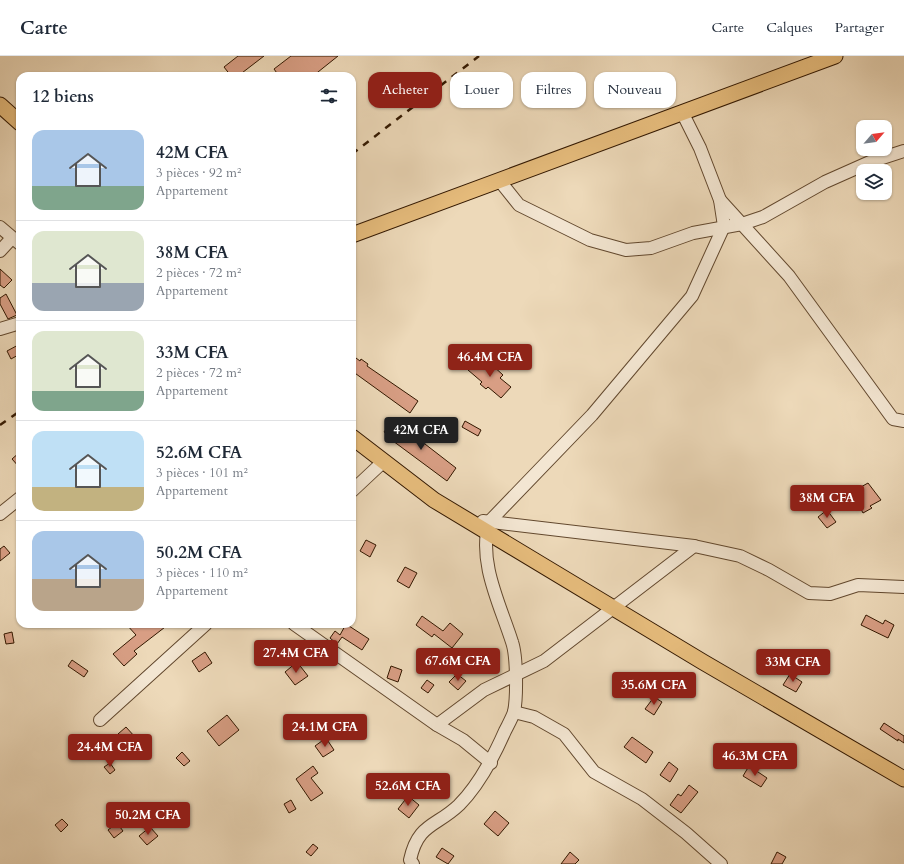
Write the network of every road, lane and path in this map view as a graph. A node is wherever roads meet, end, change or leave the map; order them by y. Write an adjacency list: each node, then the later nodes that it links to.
1 (834, 56): 3 (main road)
2 (0, 105): 4 (main road)
3 (682, 112): 6 (main road); 7 (street)
4 (16, 119)
5 (904, 151): 8 (street)
6 (500, 180): 9 (street); 11 (main road)
7 (720, 200): 8 (street); 9 (street)
8 (742, 224): 9 (street); 16 (street)
9 (724, 226): 22 (street)
10 (0, 227): 12 (street)
11 (356, 234)
12 (16, 241): 13 (street)
13 (0, 251)
14 (16, 324): 15 (street)
15 (0, 329)
16 (904, 421)
17 (356, 440): 18 (main road)
18 (384, 462): 19 (street); 22 (main road)
19 (356, 487)
20 (16, 501): 21 (street)
21 (0, 514)
22 (488, 527): 23 (street); 25 (main road); 28 (street)
23 (694, 546): 24 (street); 25 (street)
24 (904, 587)
25 (613, 608): 28 (street); 33 (main road)
26 (202, 628): 30 (street)
27 (300, 628): 31 (street)
28 (516, 677): 29 (street); 31 (street)
29 (514, 712): 32 (street); 35 (street)
30 (100, 720)
31 (437, 725): 32 (street)
32 (490, 763): 34 (street)
33 (904, 779)
34 (413, 864)
35 (721, 864)

